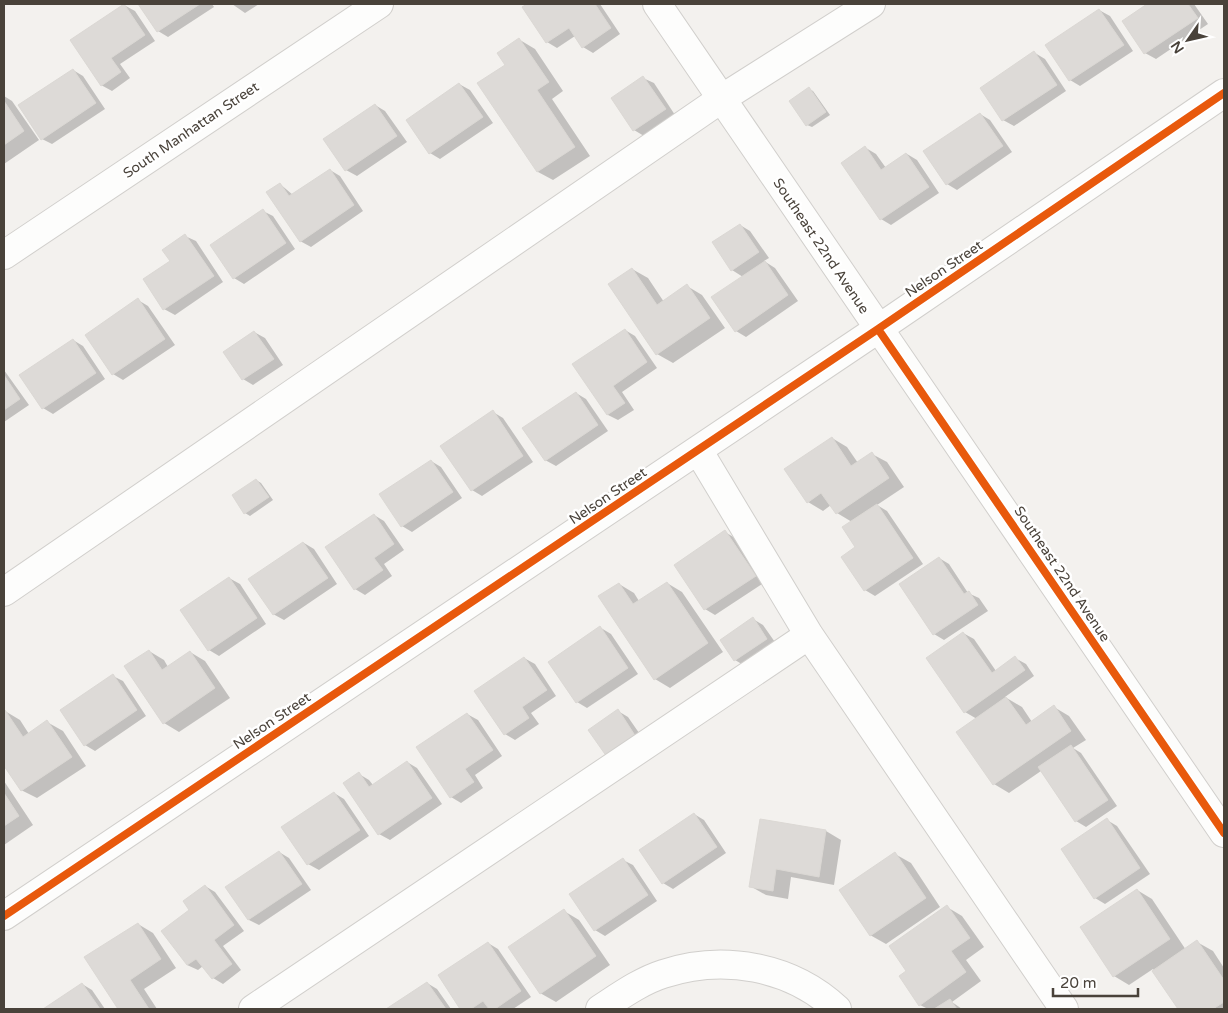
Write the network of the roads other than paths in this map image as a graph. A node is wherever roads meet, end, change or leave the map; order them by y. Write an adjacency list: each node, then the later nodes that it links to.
1 (379, 4): 6 (street, South Manhattan Street)
2 (657, 4): 5 (street, Southeast 22nd Avenue)
3 (871, 4): 5 (street)
4 (1224, 93): 7 (street, Nelson Street)
5 (721, 99): 7 (street, Southeast 22nd Avenue); 9 (street)
6 (4, 255)
7 (878, 329): 8 (street, Nelson Street); 11 (street, Southeast 22nd Avenue)
8 (698, 450): 10 (street); 12 (street, Nelson Street)
9 (4, 592)
10 (809, 635): 13 (street); 16 (street)
11 (1224, 833)
12 (4, 916)
13 (253, 1009)
14 (600, 1009): 15 (street)
15 (837, 1009)
16 (1064, 1009)

